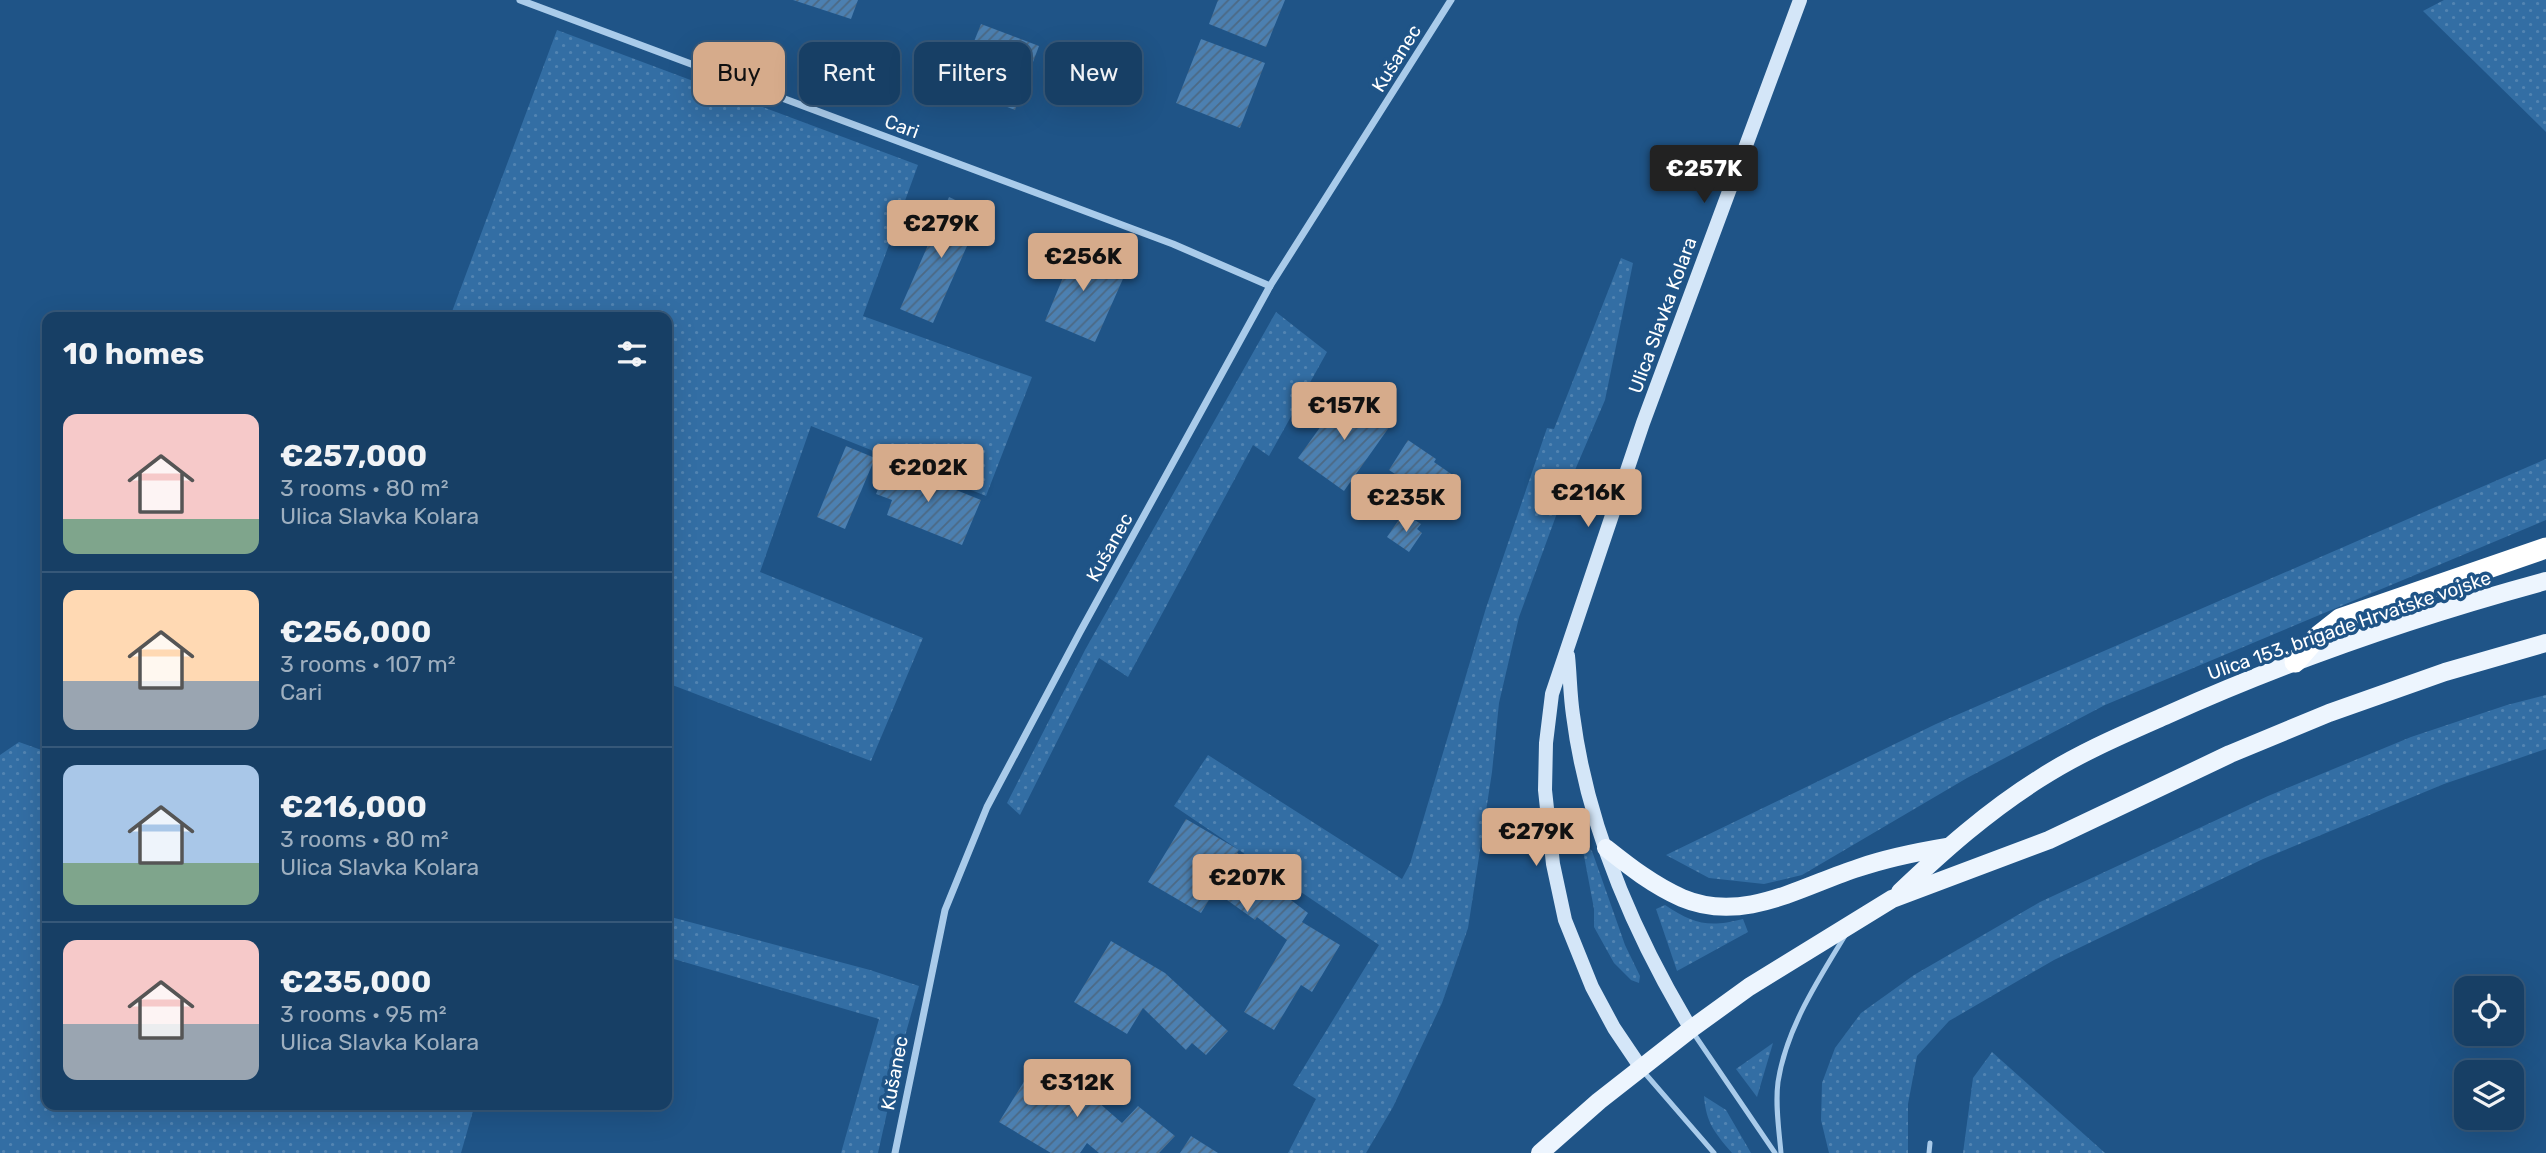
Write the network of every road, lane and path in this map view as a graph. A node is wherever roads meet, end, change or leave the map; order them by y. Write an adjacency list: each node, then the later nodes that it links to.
1 (520, 0): 4 (street, Cari)
2 (1451, 0): 4 (street, Kušanec)
3 (1800, 0): 8 (main road, Ulica Slavka Kolara)
4 (1270, 286): 17 (street, Kušanec)
5 (2546, 548): 9 (highway)
6 (2546, 581): 9 (main road, Ulica 153. brigade Hrvatske vojske)
7 (2546, 643): 12 (main road, Ulica 153. brigade Hrvatske vojske)
8 (1568, 647): 11 (main road, Ulica Slavka Kolara); 15 (main road, Ulica Slavka Kolara)
9 (2295, 662): 10 (main road, Ulica 153. brigade Hrvatske vojske)
10 (1947, 847): 11 (main road); 12 (main road, Ulica 153. brigade Hrvatske vojske)
11 (1605, 848): 14 (main road, Ulica Slavka Kolara)
12 (1892, 900): 13 (main road, Ulica 153. brigade Hrvatske vojske)
13 (1854, 922): 14 (main road, Ulica 153. brigade Hrvatske vojske); 21 (lane)
14 (1691, 1029): 15 (main road, Ulica 153. brigade Hrvatske vojske); 20 (lane)
15 (1641, 1068): 18 (main road, Ulica 153. brigade Hrvatske vojske); 19 (lane)
16 (1930, 1143): 22 (lane)
17 (895, 1153)
18 (1540, 1153)
19 (1714, 1153)
20 (1775, 1153)
21 (1781, 1153)
22 (1929, 1153)

